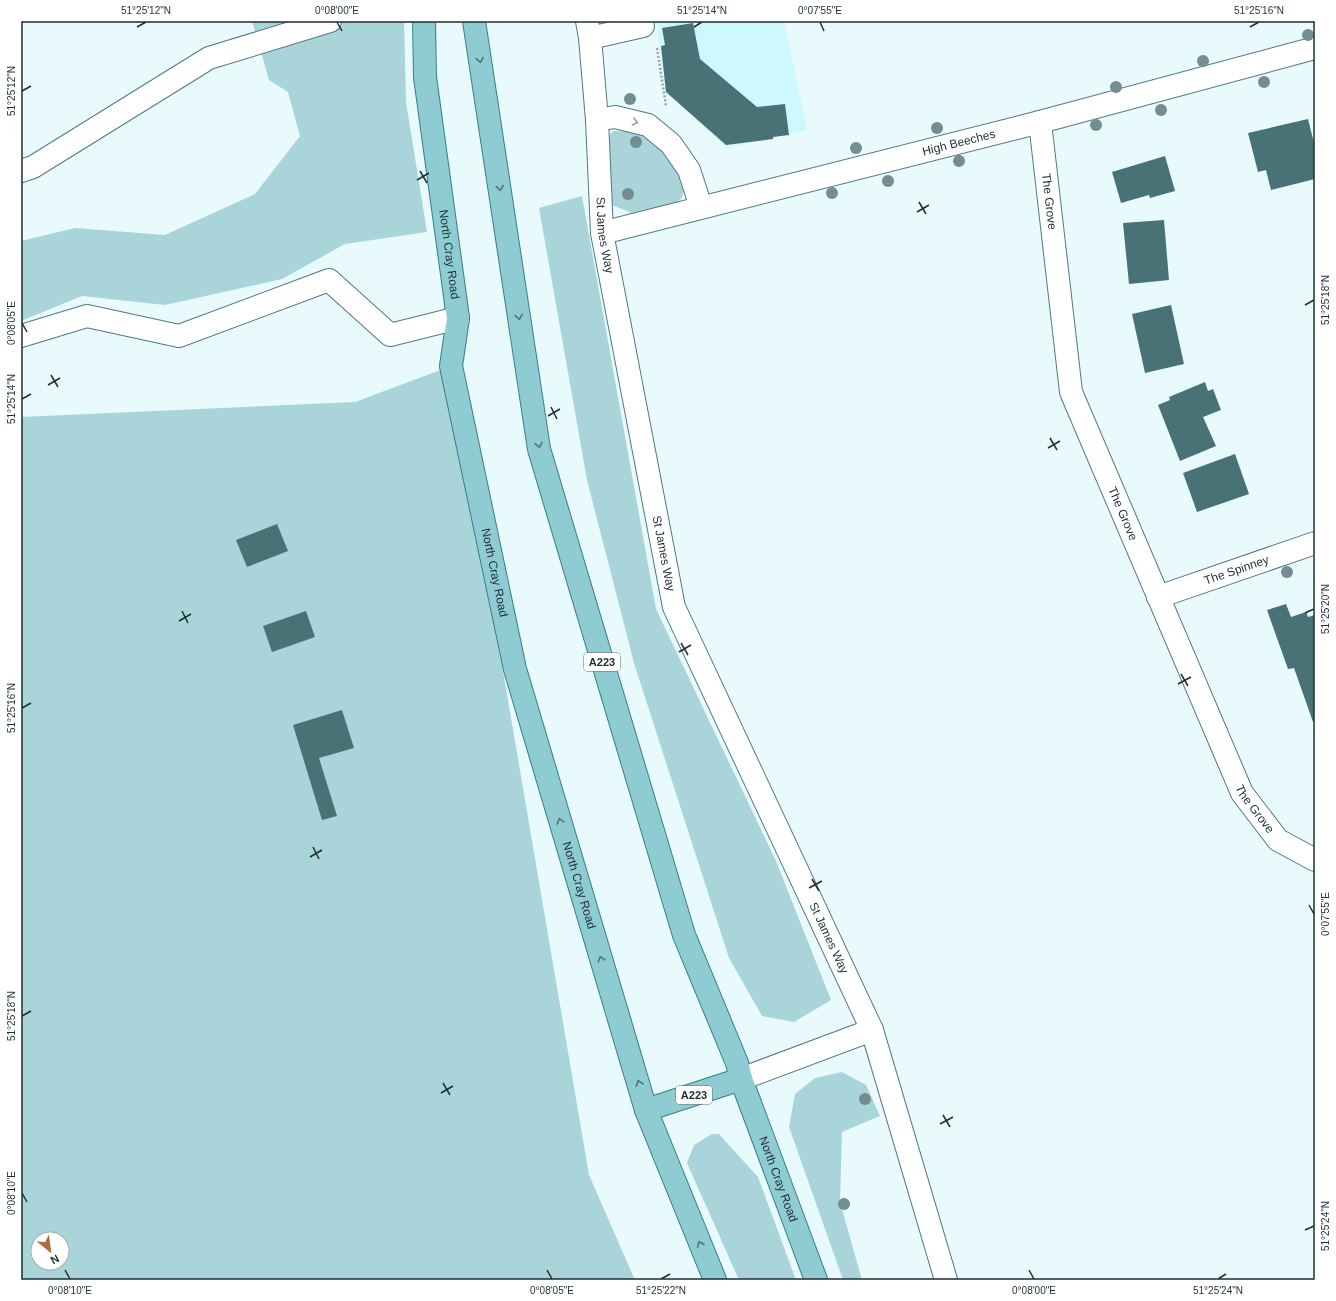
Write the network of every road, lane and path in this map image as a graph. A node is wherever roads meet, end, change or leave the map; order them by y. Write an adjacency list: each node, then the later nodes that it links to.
1 (330, 21): 11 (street)
2 (424, 21): 14 (main road, North Cray Road)
3 (474, 21): 20 (main road, North Cray Road / A223, one-way to 20)
4 (642, 21): 5 (street, St James Way)
5 (588, 30): 9 (street, St James Way)
6 (656, 41): 8 (path)
7 (1315, 48): 10 (street, High Beeches)
8 (668, 113)
9 (597, 120): 12 (street, one-way to 12); 13 (street, St James Way)
10 (1040, 122): 12 (street, High Beeches); 17 (street, The Grove)
11 (21, 170)
12 (701, 207): 13 (street, High Beeches)
13 (602, 233): 19 (street, St James Way)
14 (458, 318): 15 (street); 21 (main road, North Cray Road, one-way to 14)
15 (21, 336)
16 (1315, 543): 17 (street, The Spinney)
17 (1158, 597): 18 (street, The Grove)
18 (1315, 860)
19 (872, 1030): 20 (street); 24 (street, St James Way)
20 (741, 1079): 21 (main road, A223); 23 (main road, North Cray Road / A223)
21 (646, 1110): 22 (main road, North Cray Road, one-way to 21)
22 (715, 1280)
23 (816, 1280)
24 (946, 1280)

